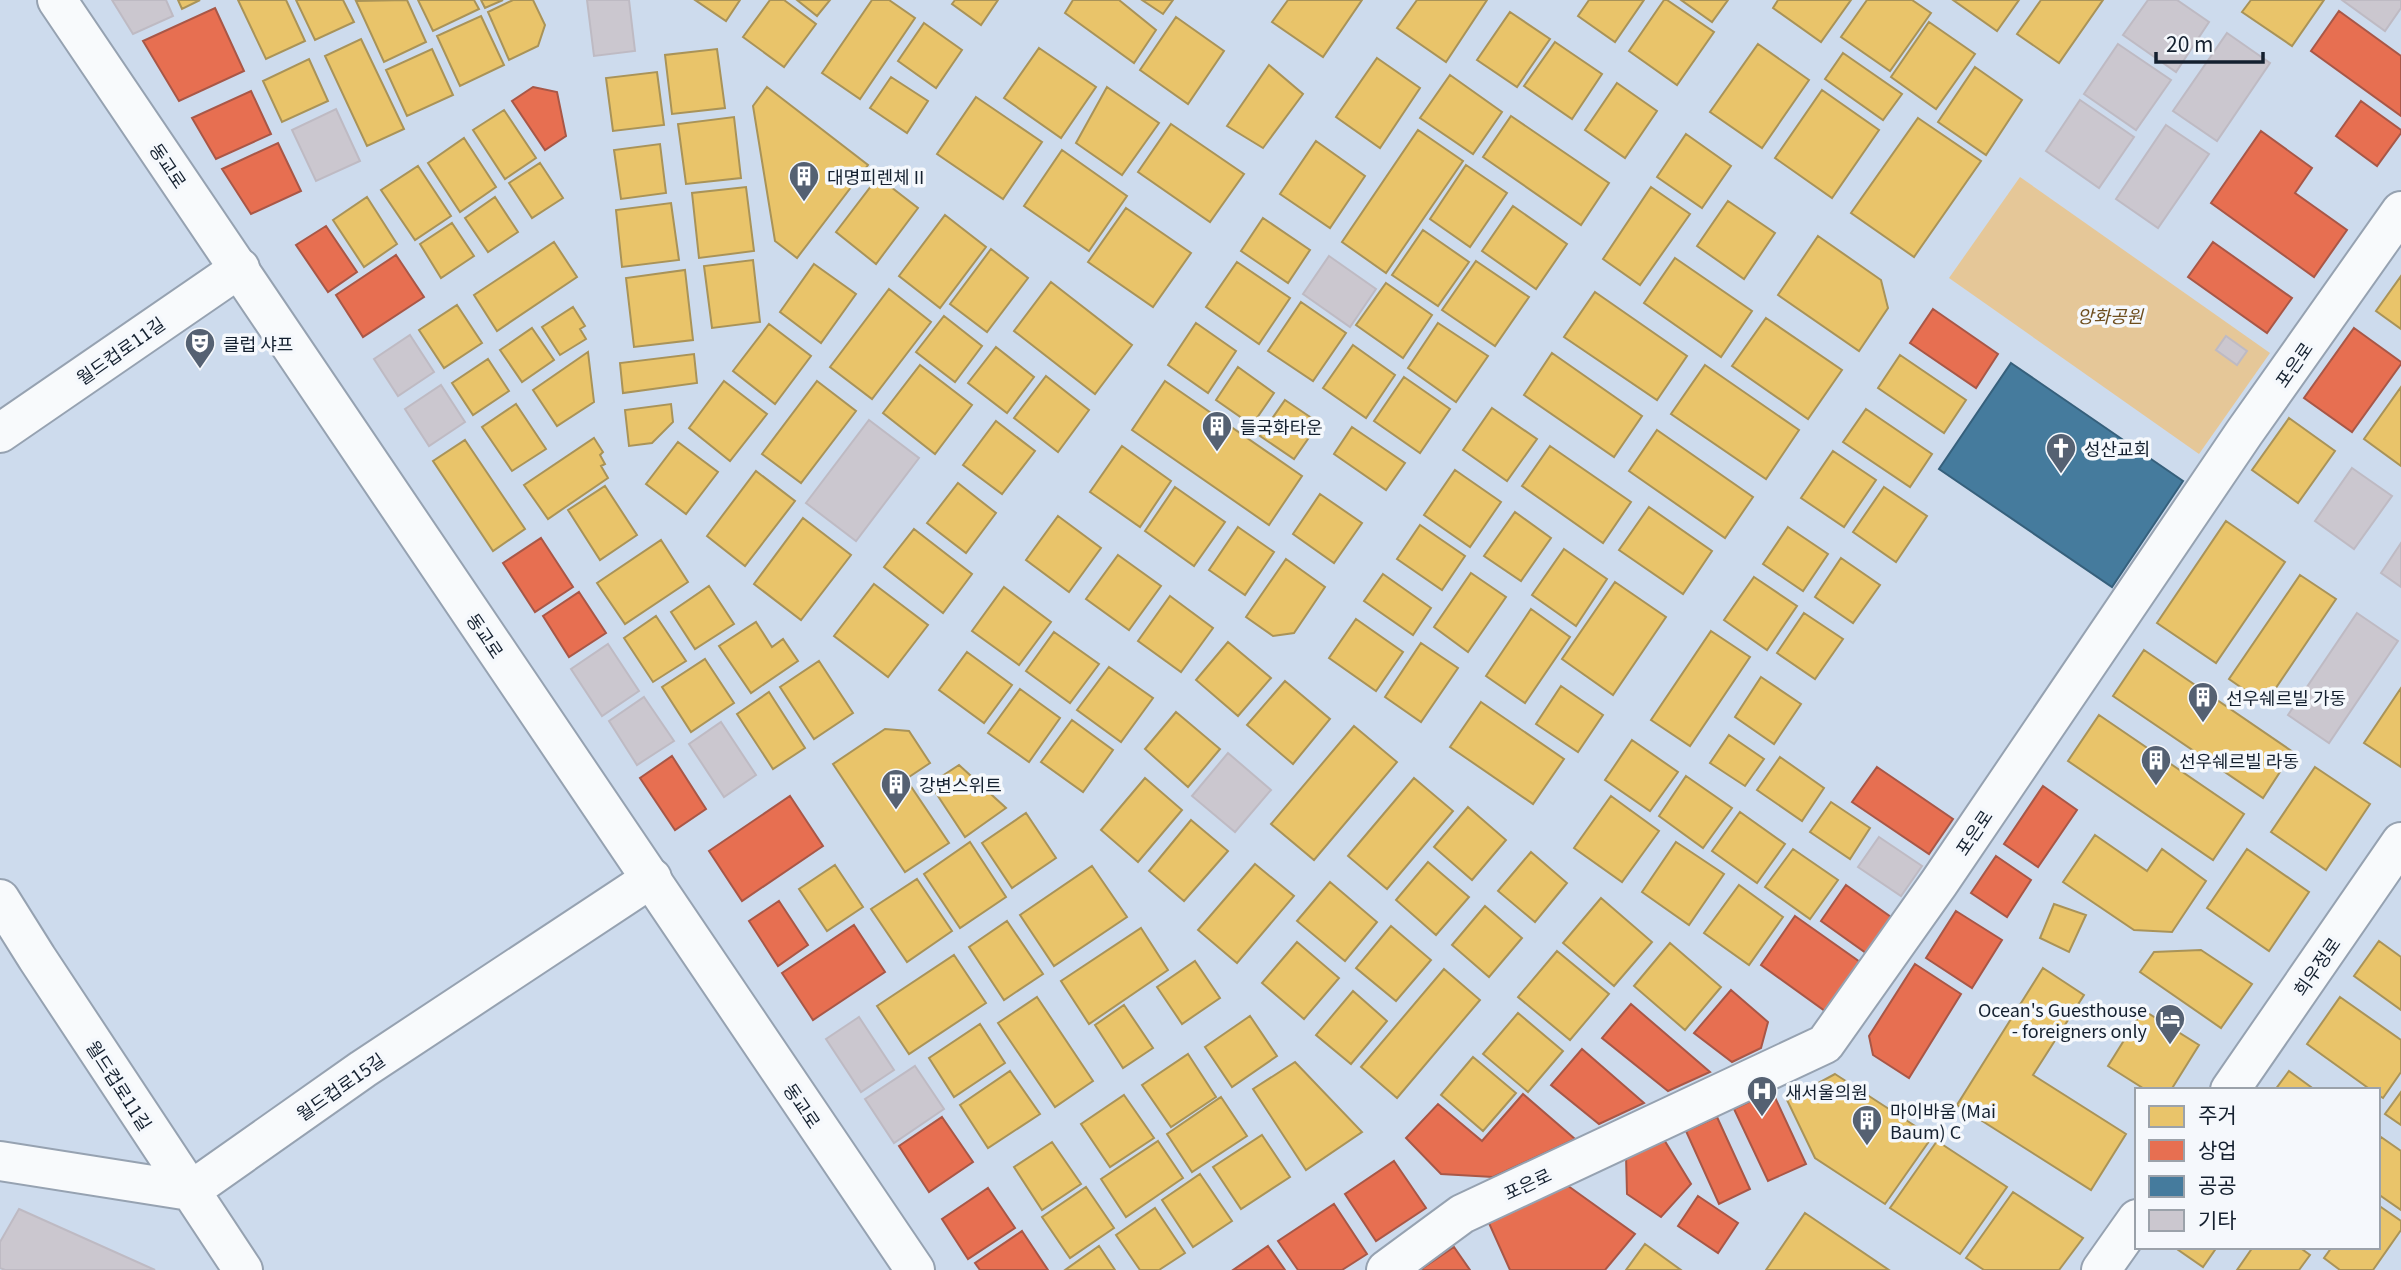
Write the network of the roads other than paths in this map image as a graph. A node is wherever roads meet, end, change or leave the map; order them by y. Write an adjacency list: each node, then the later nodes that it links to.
1 (57, 0): 3 (street, 동교로)
2 (2401, 211): 14 (street, 포은로)
3 (240, 268): 4 (street, 월드컵로11길); 6 (street, 동교로)
4 (0, 433)
5 (2401, 842): 8 (street, 희우정로)
6 (652, 878): 10 (street, 월드컵로15길); 13 (street, 동교로)
7 (0, 898): 10 (street, 월드컵로11길)
8 (2231, 1088)
9 (0, 1161): 10 (street)
10 (190, 1191): 12 (street, 월드컵로11길)
11 (2135, 1222): 15 (street)
12 (243, 1270)
13 (915, 1270)
14 (1386, 1270)
15 (2101, 1270)

